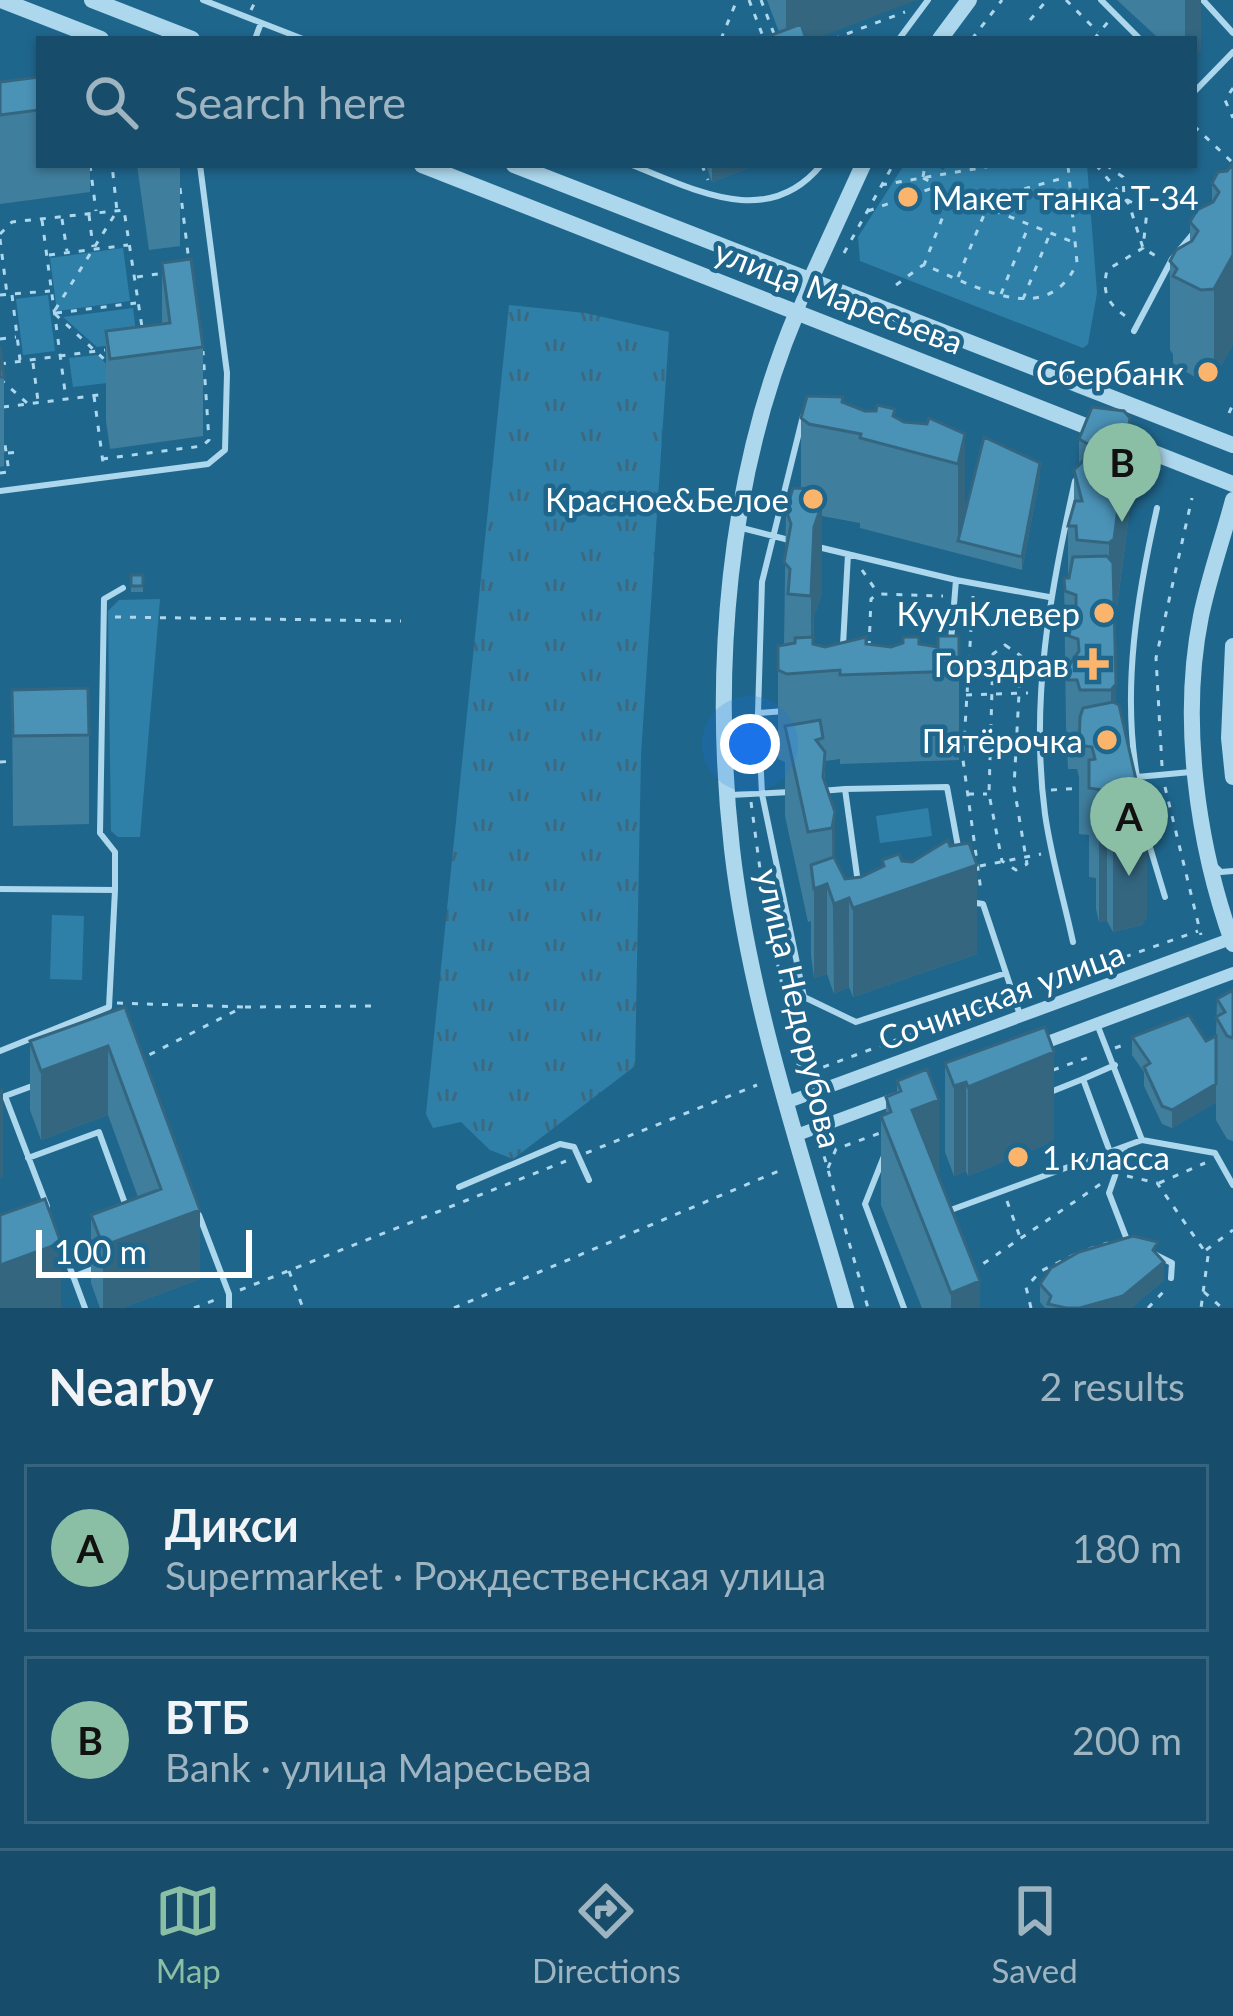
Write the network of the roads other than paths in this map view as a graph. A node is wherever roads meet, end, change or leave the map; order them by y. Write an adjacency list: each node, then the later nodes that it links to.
1 (2, 0): 10 (street)
2 (92, 0): 11 (street)
3 (203, 0): 8 (lane)
4 (969, 0): 15 (street)
5 (1100, 0): 16 (lane)
6 (1203, 0): 9 (lane)
7 (927, 2): 14 (lane)
8 (261, 22): 12 (lane); 13 (lane)
9 (1233, 33)
10 (93, 36)
11 (184, 36)
12 (256, 36)
13 (296, 36)
14 (901, 36)
15 (942, 36)
16 (1137, 36)
17 (1233, 52): 18 (lane)
18 (1197, 89)
19 (200, 168): 35 (lane)
20 (430, 168): 27 (street, улица Маресьева)
21 (522, 168): 26 (street, улица Маресьева)
22 (640, 168): 23 (lane)
23 (818, 168)
24 (861, 168): 26 (street, улица Недорубова)
25 (1202, 223): 28 (lane)
26 (810, 281): 27 (street, улица Недорубова); 31 (street, улица Маресьева)
27 (797, 312): 30 (street, улица Маресьева); 38 (street, улица Недорубова)
28 (1136, 328)
29 (812, 406): 39 (lane)
30 (1088, 425): 32 (lane); 34 (street, улица Маресьева)
31 (1233, 445)
32 (1083, 446)
33 (1078, 468): 44 (lane)
34 (1233, 484)
35 (0, 491)
36 (1233, 500): 40 (street)
37 (1156, 508): 51 (lane)
38 (739, 527): 39 (lane); 55 (street, улица Недорубова)
39 (770, 535): 41 (lane); 49 (lane)
40 (1226, 548): 50 (street)
41 (850, 555): 42 (lane); 46 (lane)
42 (956, 580): 44 (lane); 47 (lane)
43 (123, 588): 61 (lane)
44 (1049, 597): 65 (lane)
45 (1233, 646): 52 (street)
46 (843, 651)
47 (949, 661)
48 (799, 711): 49 (lane)
49 (758, 713): 54 (lane)
50 (1195, 772): 51 (lane); 57 (street)
51 (1137, 777): 62 (lane)
52 (1233, 777)
53 (845, 789): 54 (lane); 56 (lane); 63 (lane)
54 (763, 794): 55 (lane); 66 (lane)
55 (728, 796): 77 (street, улица Недорубова)
56 (960, 858)
57 (1212, 863): 58 (lane); 64 (street)
58 (1233, 871)
59 (964, 880): 66 (lane)
60 (0, 889): 61 (lane)
61 (115, 890): 70 (lane)
62 (1165, 897)
63 (860, 903)
64 (1232, 940): 68 (street, Сочинская улица)
65 (1073, 942)
66 (1006, 973): 68 (lane)
67 (1233, 973): 69 (street, Сочинская улица)
68 (1021, 1017): 77 (street, Сочинская улица)
69 (1097, 1024): 71 (street, Сочинская улица); 72 (lane)
70 (0, 1051)
71 (1007, 1057)
72 (1115, 1065): 73 (lane); 79 (lane)
73 (1083, 1079): 76 (lane); 82 (lane)
74 (43, 1083): 83 (lane)
75 (917, 1090): 78 (street, Сочинская улица)
76 (1042, 1095)
77 (788, 1102): 78 (street, улица Недорубова)
78 (797, 1135): 97 (street, улица Недорубова)
79 (1142, 1140): 80 (lane); 85 (lane)
80 (1125, 1147): 82 (lane); 94 (lane)
81 (901, 1150): 98 (lane)
82 (1110, 1153): 89 (lane)
83 (28, 1158): 88 (lane); 90 (lane)
84 (589, 1180): 86 (lane)
85 (1233, 1185)
86 (459, 1187)
87 (196, 1209): 96 (lane)
88 (128, 1210)
89 (936, 1215)
90 (51, 1217)
91 (58, 1237): 93 (lane)
92 (107, 1263): 93 (lane)
93 (73, 1276): 95 (lane)
94 (1171, 1278)
95 (85, 1308)
96 (229, 1308)
97 (846, 1308)
98 (904, 1308)

